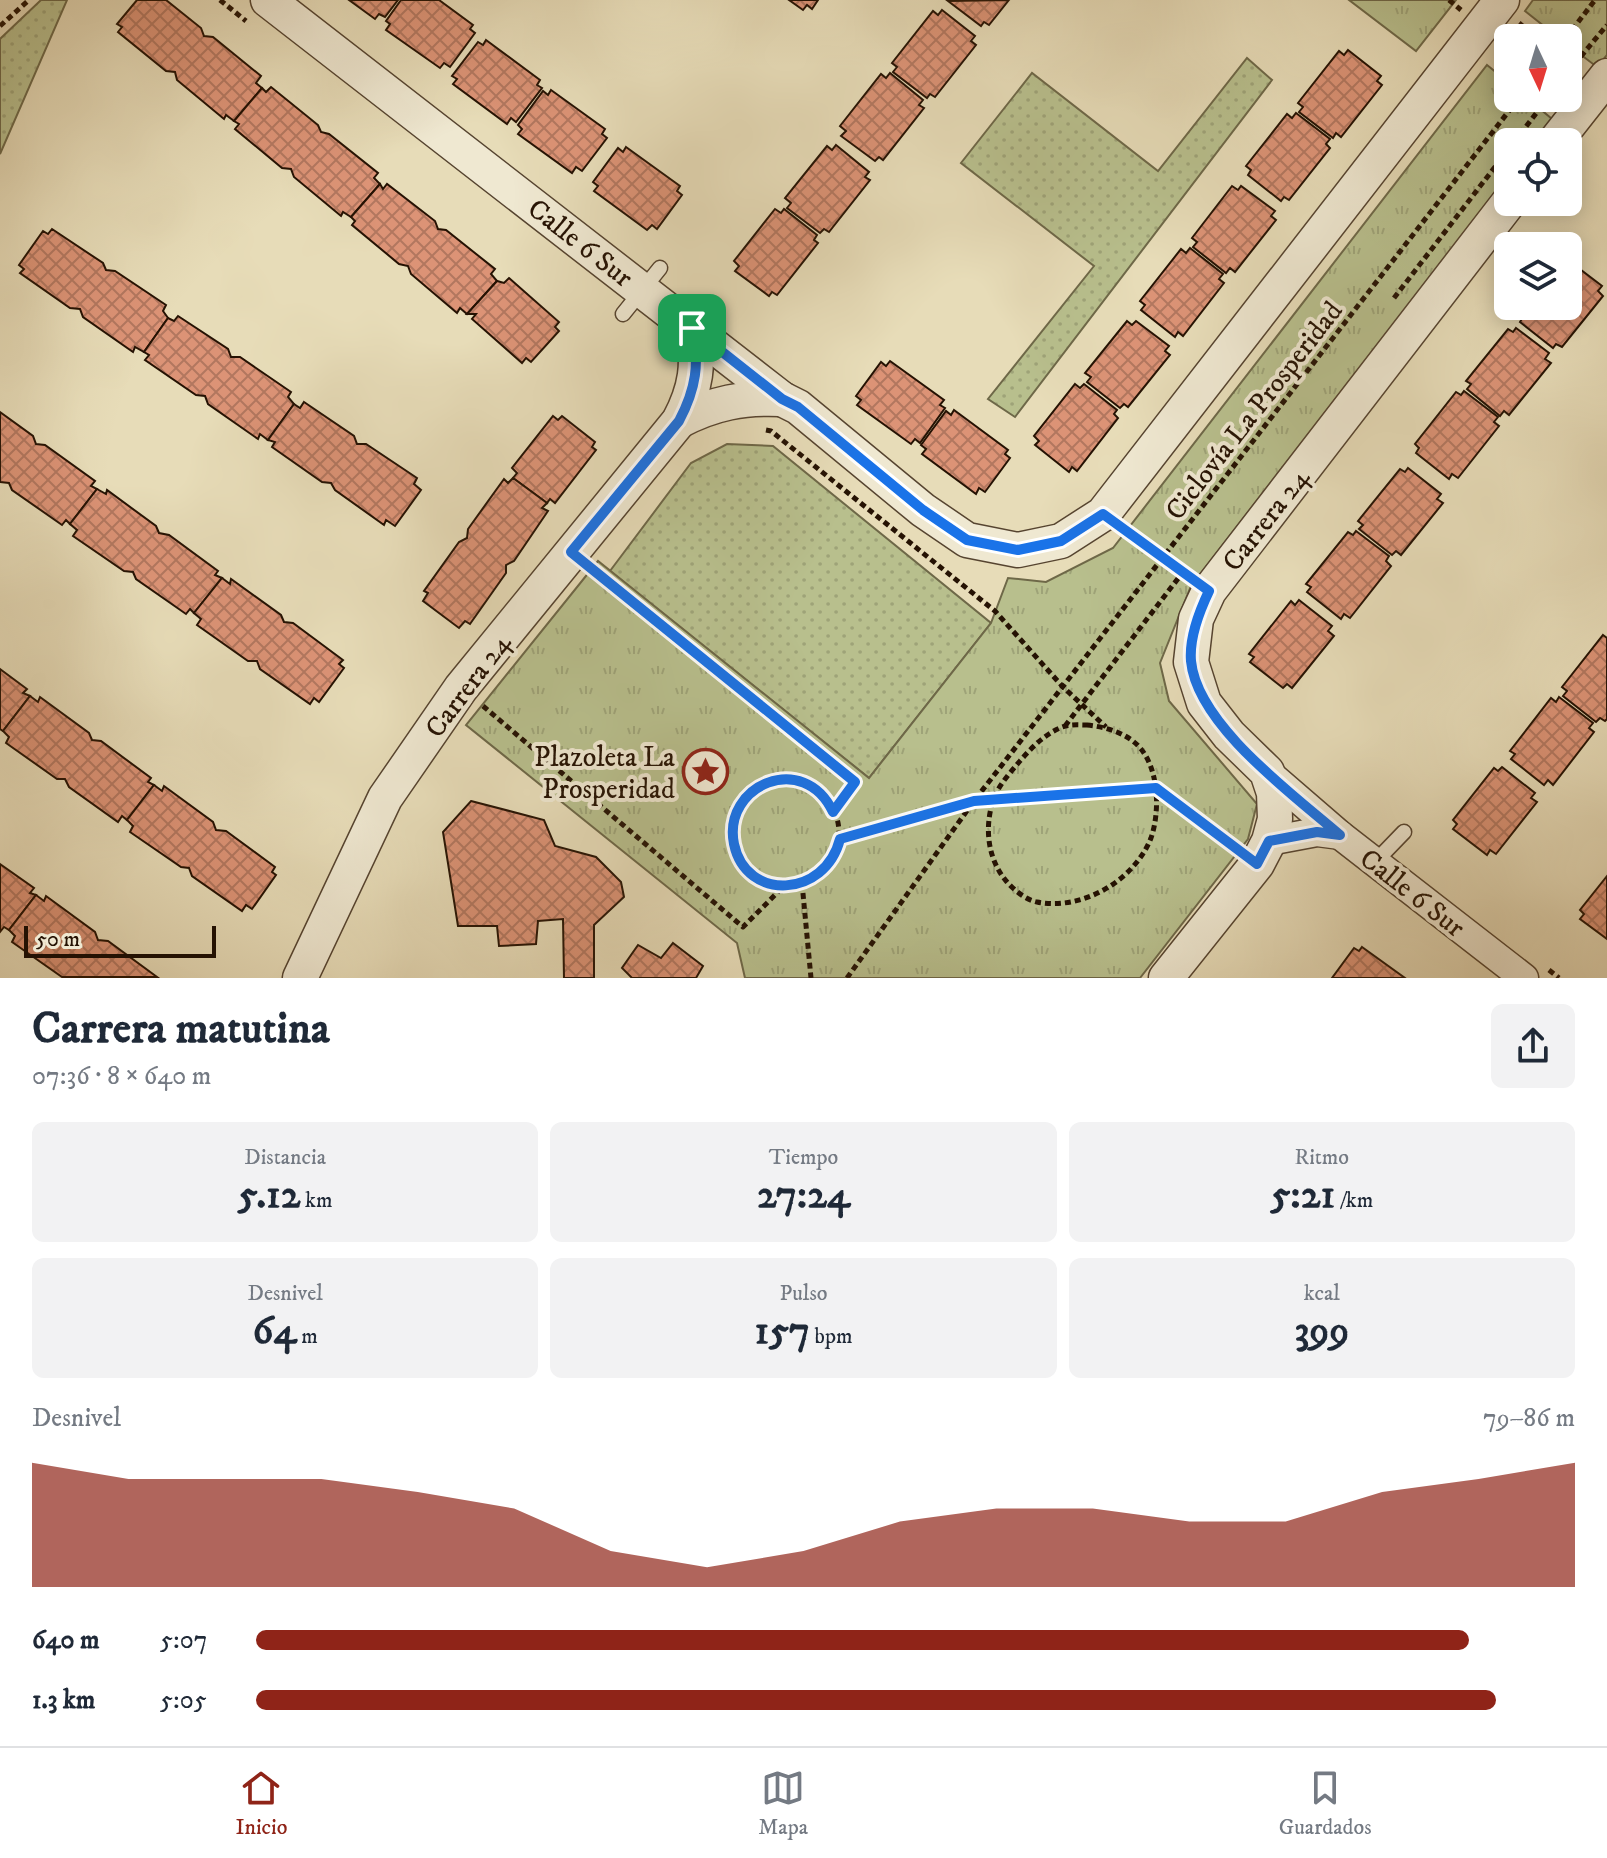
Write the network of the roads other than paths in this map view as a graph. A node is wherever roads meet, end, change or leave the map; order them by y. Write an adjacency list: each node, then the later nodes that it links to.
1 (268, 0): 6 (street, Calle 6 Sur)
2 (1502, 0): 7 (street, Calle 6 Sur)
3 (1607, 76): 4 (street)
4 (1566, 128)
5 (1498, 216): 9 (street, Carrera 24)
6 (692, 328): 7 (street, Calle 6 Sur); 8 (street)
7 (782, 399): 8 (street)
8 (679, 421): 15 (street, Carrera 24)
9 (1267, 772): 11 (street, Calle 6 Sur); 12 (street)
10 (1404, 832): 13 (lane)
11 (1340, 835): 12 (street, Calle 6 Sur); 13 (street, Calle 6 Sur)
12 (1263, 852): 16 (street)
13 (1375, 862): 14 (street, Calle 6 Sur)
14 (1535, 973)
15 (300, 978)
16 (1166, 978)

